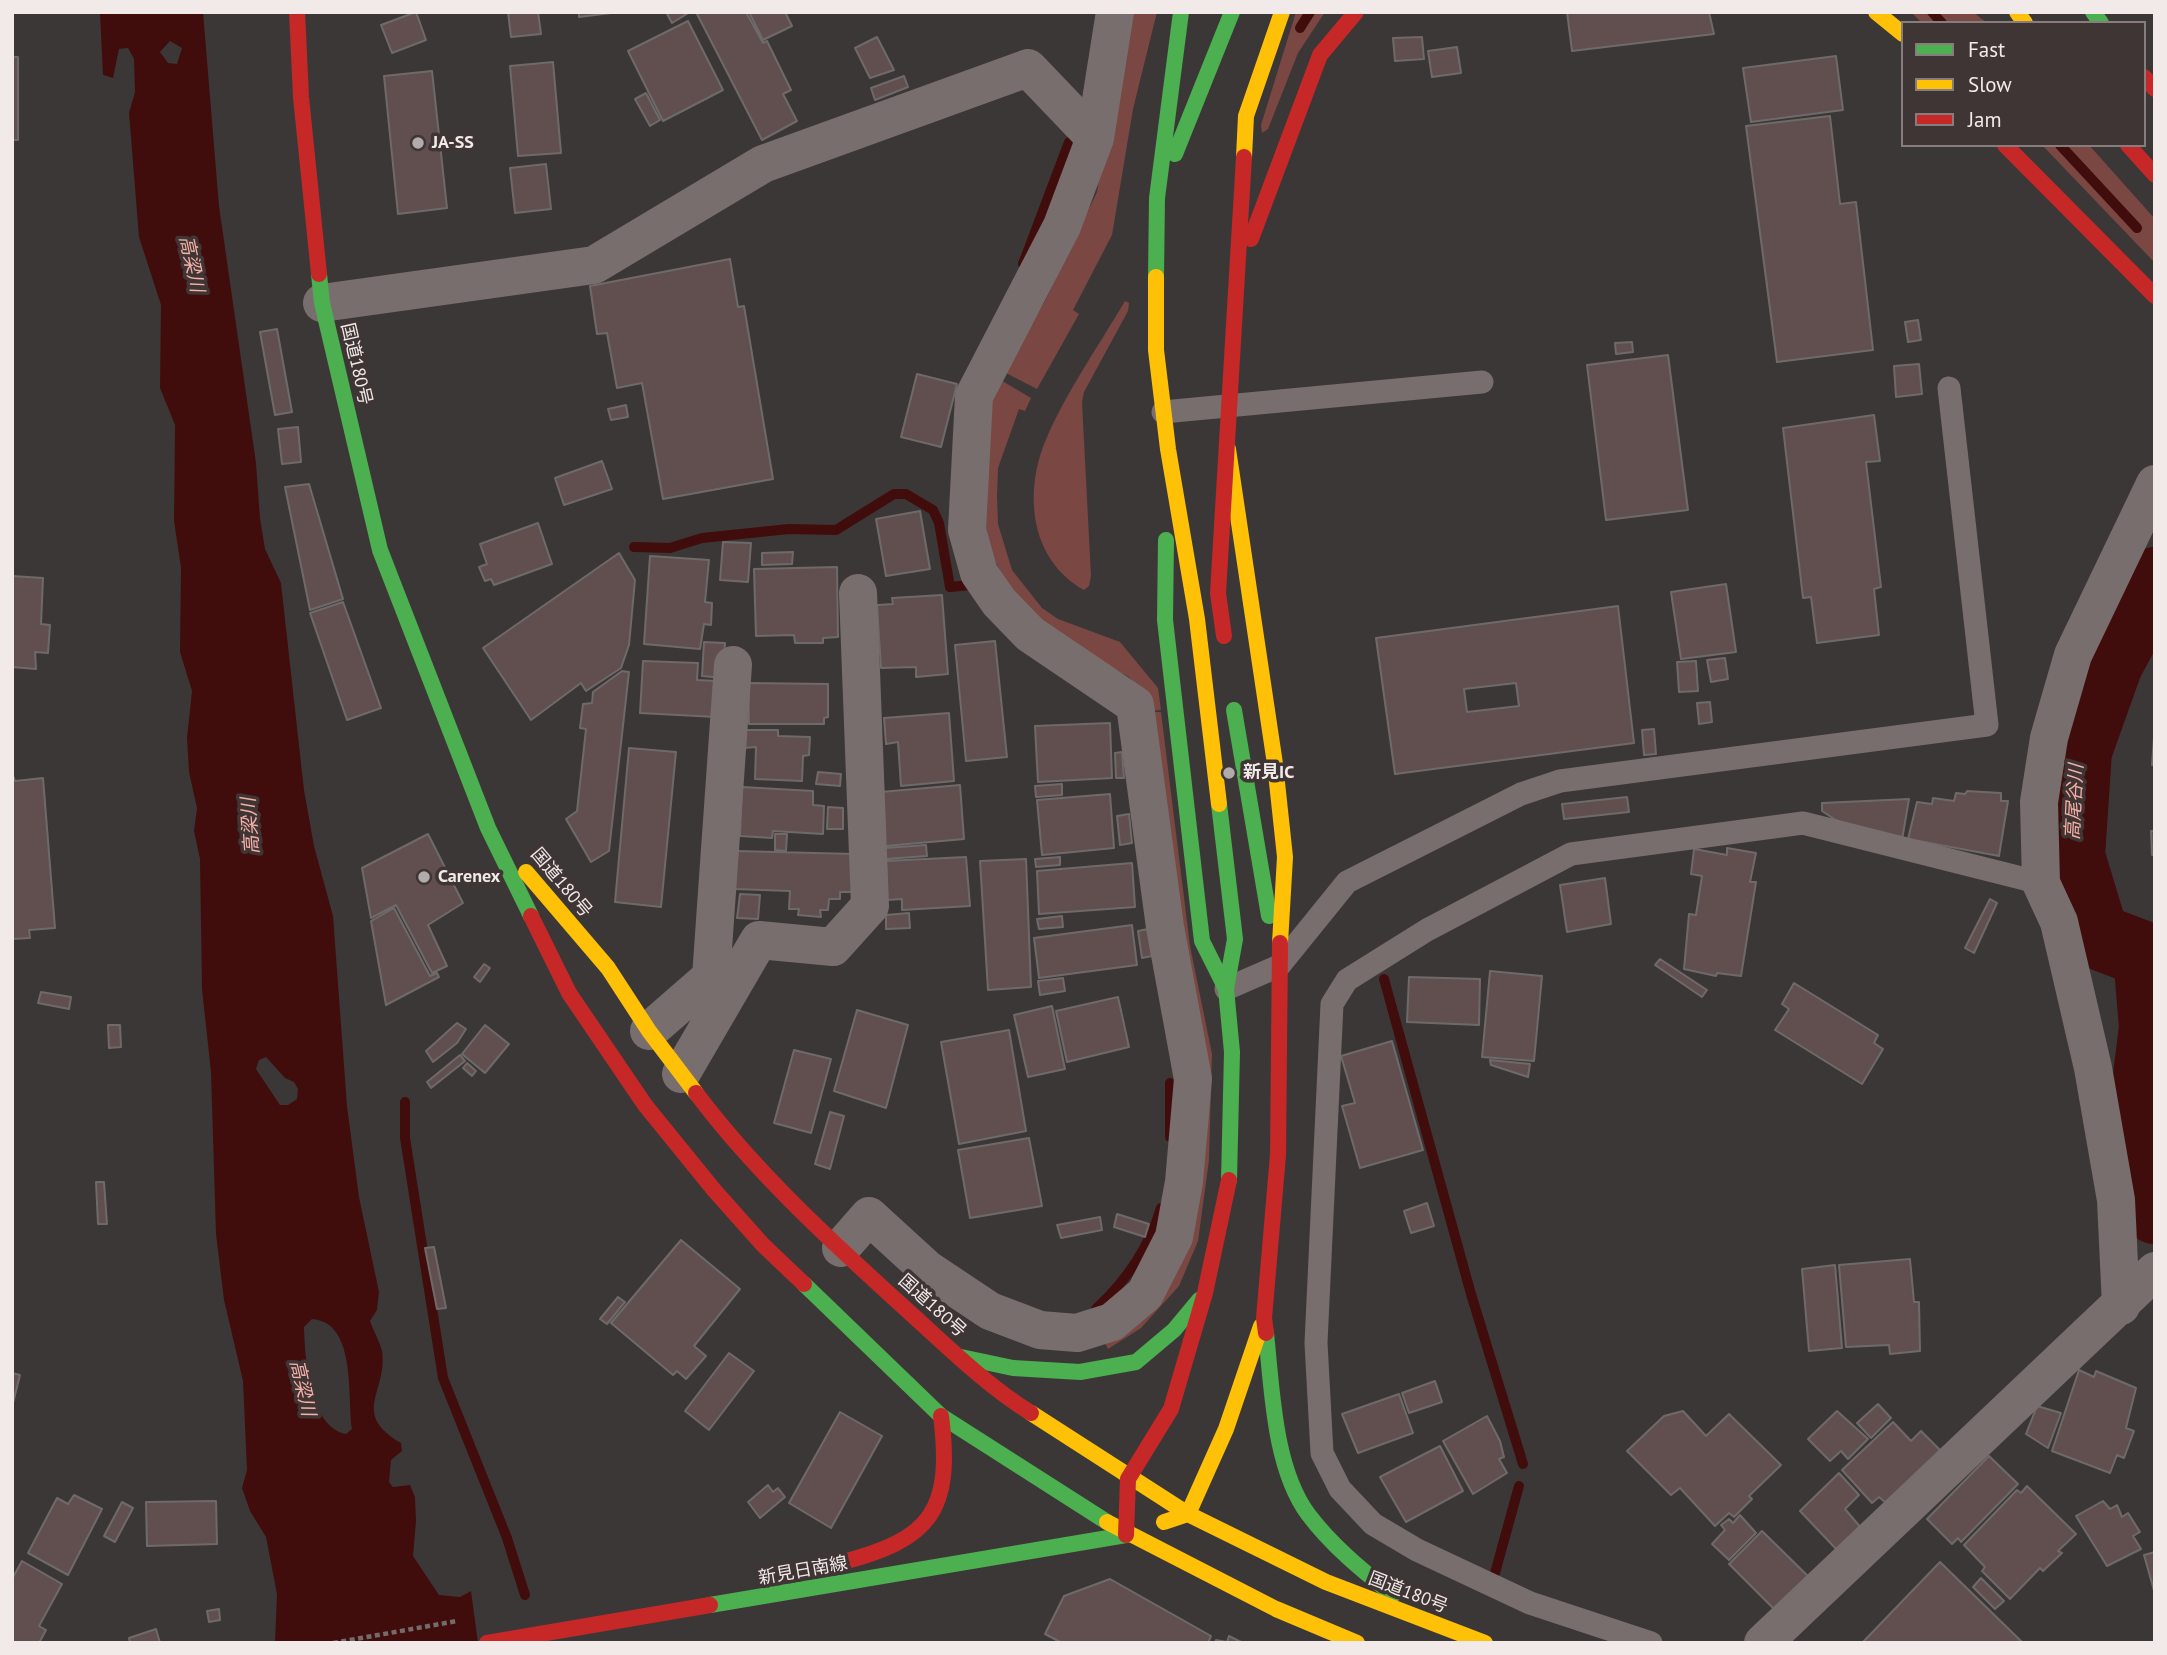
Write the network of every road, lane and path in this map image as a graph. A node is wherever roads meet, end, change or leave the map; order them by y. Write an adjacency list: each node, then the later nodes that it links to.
1 (297, 12): 16 (main road, 国道180号)
2 (1115, 12): 9 (street)
3 (1181, 12): 13 (main road)
4 (1232, 12): 13 (main road)
5 (1282, 12): 14 (main road)
6 (1356, 12): 14 (main road)
7 (1876, 12): 8 (main road)
8 (1901, 32)
9 (1095, 138): 16 (street); 34 (street)
10 (2007, 147): 15 (main road)
11 (2130, 147): 12 (main road)
12 (2155, 174)
13 (1157, 198): 20 (main road)
14 (1240, 267): 19 (main road)
15 (2155, 296)
16 (322, 303): 28 (main road, 国道180号)
17 (1482, 382): 19 (lane)
18 (1950, 388): 30 (lane)
19 (1229, 406): 20 (lane); 22 (main road)
20 (1163, 412): 21 (main road)
21 (1167, 449): 31 (main road); 31 (main road)
22 (1228, 449): 25 (main road); 30 (main road)
23 (2155, 484): 29 (street)
24 (858, 593): 33 (street)
25 (1226, 648)
26 (733, 664): 32 (street)
27 (1231, 688): 30 (main road)
28 (488, 828): 32 (main road, 国道180号); 39 (main road, 国道180号)
29 (2041, 883): 35 (street); 53 (lane)
30 (1279, 966): 31 (lane); 37 (main road)
31 (1226, 989): 36 (main road)
32 (649, 1031): 33 (main road, 国道180号)
33 (681, 1074): 34 (main road, 国道180号)
34 (841, 1248): 38 (main road, 国道180号)
35 (2138, 1288): 54 (street)
36 (1205, 1293): 38 (main road); 40 (main road)
37 (1264, 1318): 41 (main road); 46 (main road)
38 (959, 1357): 40 (main road, 国道180号)
39 (941, 1416): 42 (main road, 国道180号); 43 (main road)
40 (1128, 1479): 41 (main road, 国道180号); 42 (main road)
41 (1188, 1514): 42 (main road, 新見日南線); 46 (main road, 国道180号)
42 (1126, 1535): 47 (main road, 新見日南線); 51 (main road, 国道180号)
43 (827, 1566)
44 (724, 1585): 47 (main road)
45 (468, 1619): 49 (path)
46 (1425, 1620): 52 (main road, 国道180号)
47 (614, 1622): 48 (main road, 新見日南線)
48 (539, 1639): 50 (main road, 新見日南線)
49 (333, 1643)
50 (487, 1643)
51 (1357, 1643)
52 (1485, 1643)
53 (1651, 1643)
54 (1763, 1643)

